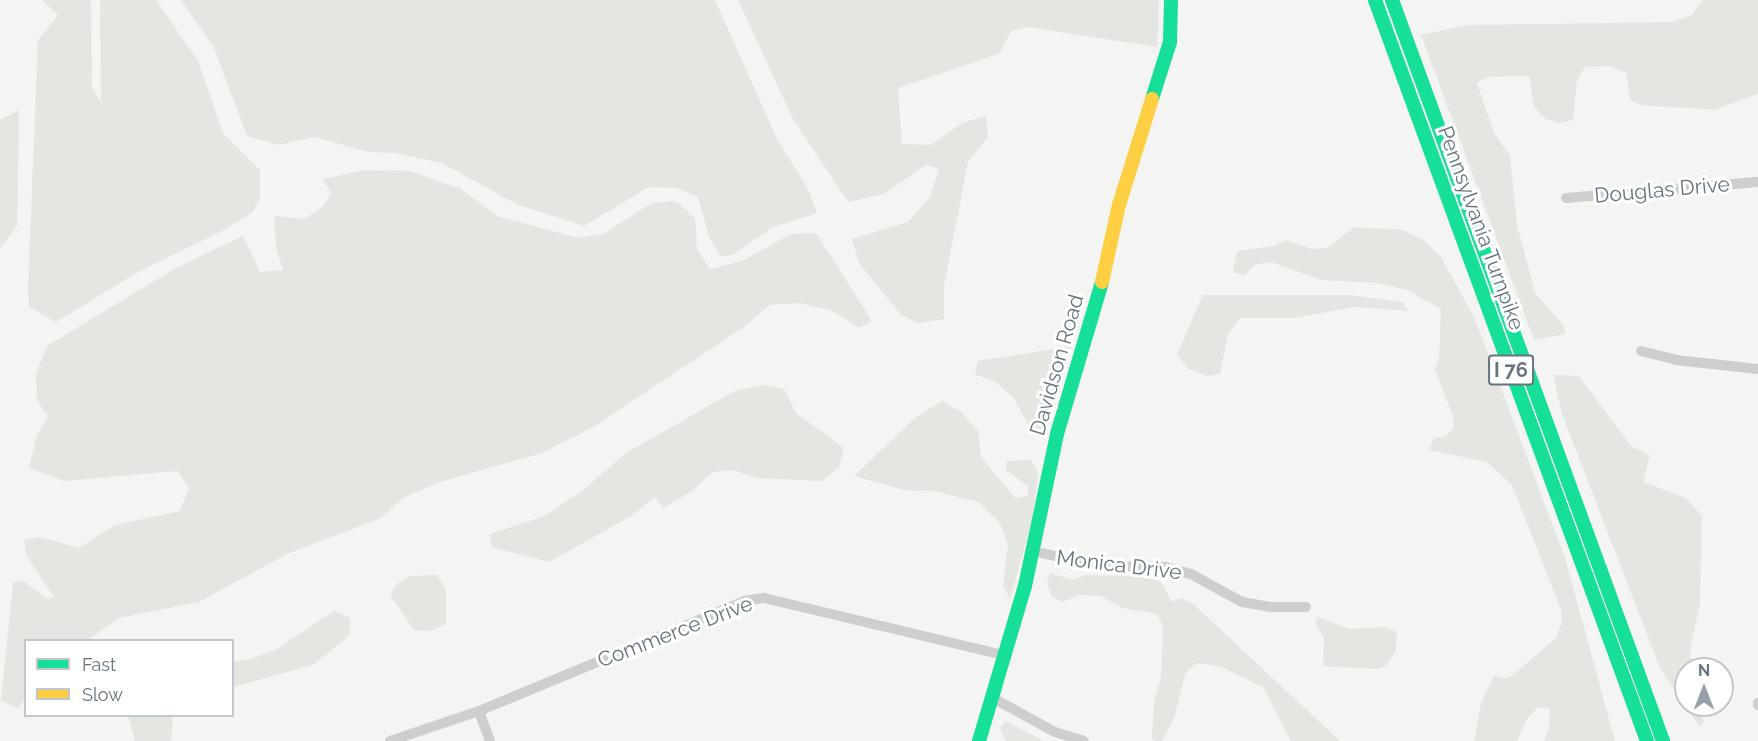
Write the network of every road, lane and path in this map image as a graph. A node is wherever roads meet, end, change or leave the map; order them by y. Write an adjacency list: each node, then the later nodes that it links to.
1 (1171, 0): 8 (main road, Davidson Road)
2 (1375, 0): 17 (main road, Pennsylvania Turnpike / I 76)
3 (1392, 0): 18 (main road, Pennsylvania Turnpike / I 76)
4 (1758, 182): 5 (street, Douglas Drive)
5 (1566, 198)
6 (1641, 351): 7 (street)
7 (1758, 369)
8 (1034, 551): 9 (street, Monica Drive); 10 (main road, Davidson Road)
9 (1306, 607)
10 (1003, 655): 11 (main road, Davidson Road); 12 (street, Commerce Drive)
11 (991, 697): 15 (main road, Davidson Road); 16 (street)
12 (479, 711): 13 (street, Commerce Drive); 14 (street)
13 (390, 741)
14 (490, 741)
15 (979, 741)
16 (1084, 741)
17 (1647, 741)
18 (1663, 741)

